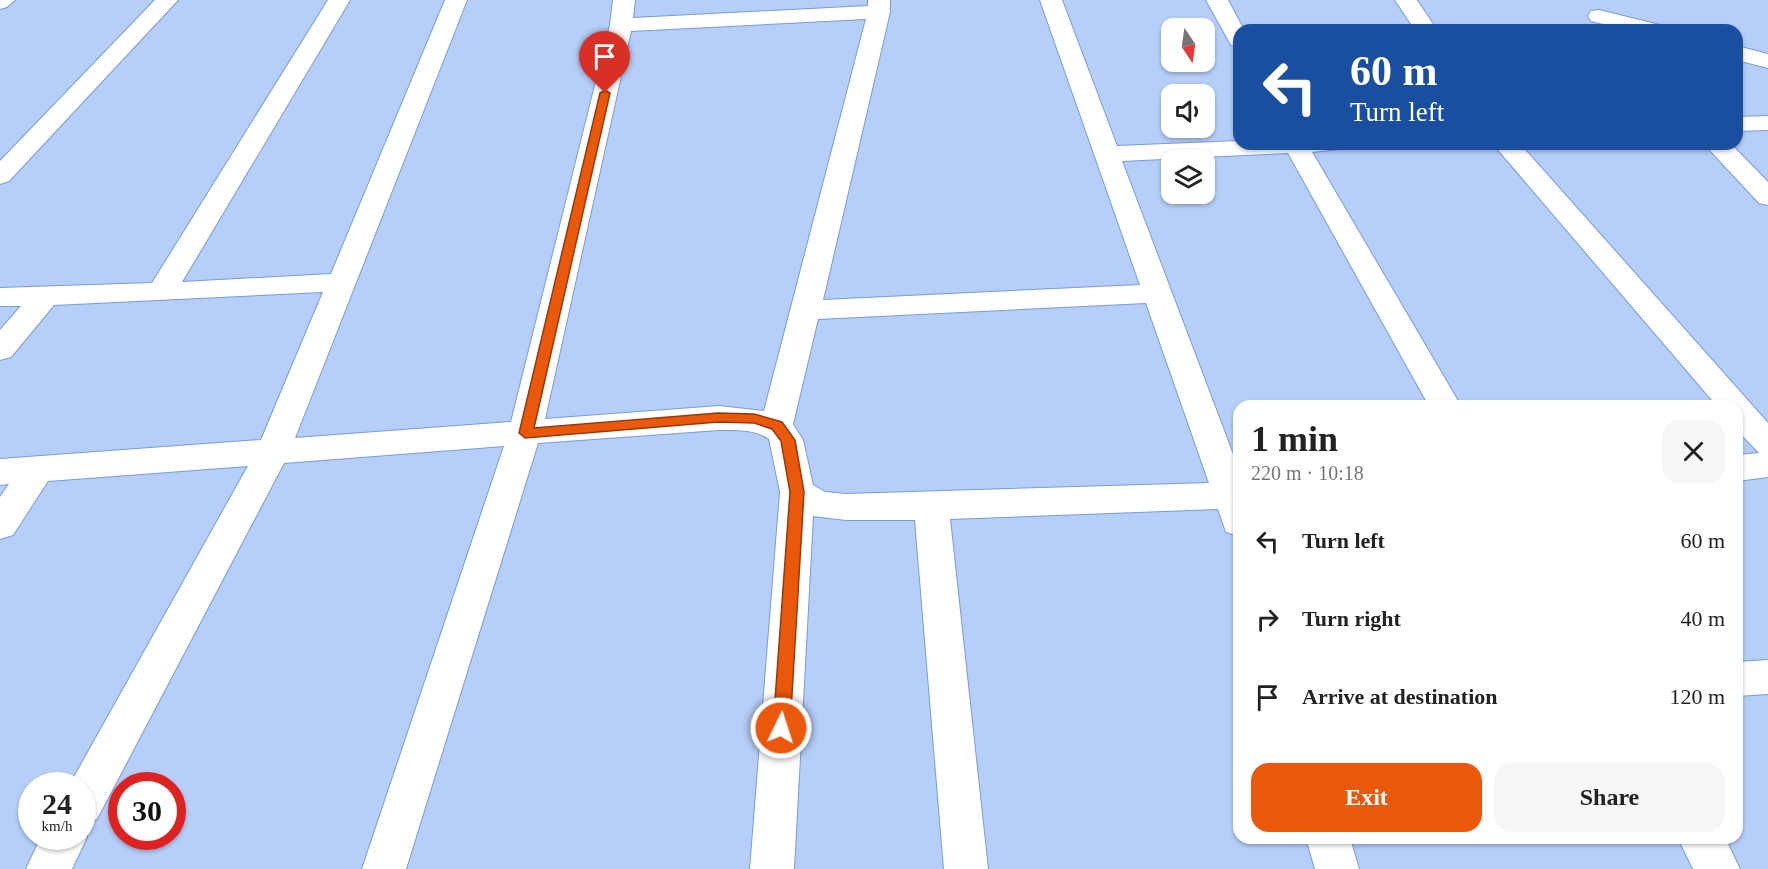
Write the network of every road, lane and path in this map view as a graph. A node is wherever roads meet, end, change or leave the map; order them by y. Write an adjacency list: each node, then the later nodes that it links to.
1 (4, 0): 8 (street)
2 (167, 0): 24 (street)
3 (339, 0): 27 (street)
4 (456, 0): 26 (street)
5 (1051, 0): 23 (street)
6 (1217, 0): 14 (street)
7 (1406, 0): 12 (street)
8 (0, 3)
9 (879, 6): 10 (street); 31 (street)
10 (623, 12): 37 (street)
11 (1598, 15): 13 (street)
12 (1422, 24)
13 (1630, 24)
14 (1233, 29)
15 (1743, 55): 16 (street)
16 (1768, 61)
17 (1768, 123): 18 (street)
18 (1743, 124)
19 (1233, 148): 23 (street)
20 (1299, 150): 33 (street)
21 (1511, 150): 34 (street)
22 (1723, 150): 25 (street)
23 (1107, 154): 28 (street)
24 (0, 176)
25 (1768, 197)
26 (342, 282): 27 (street); 39 (street)
27 (161, 292): 29 (street)
28 (1158, 293): 31 (street); 45 (street)
29 (45, 296): 30 (street); 32 (street)
30 (0, 297)
31 (806, 310): 36 (street)
32 (0, 350)
33 (1442, 400)
34 (1729, 400)
35 (1743, 416): 38 (street)
36 (777, 425): 37 (street); 44 (street)
37 (525, 433): 39 (street); 56 (street)
38 (1768, 444)
39 (273, 451): 42 (street); 51 (street)
40 (1768, 465): 41 (street)
41 (1743, 467)
42 (38, 469): 43 (street); 48 (street)
43 (0, 472)
44 (797, 492): 47 (street); 57 (street)
45 (1233, 496)
46 (1233, 504): 47 (street)
47 (931, 506): 58 (street)
48 (0, 525)
49 (1768, 677): 50 (street)
50 (1743, 679)
51 (96, 779)
52 (1330, 844): 59 (street)
53 (1703, 844): 60 (street)
54 (58, 850): 55 (street)
55 (48, 869)
56 (384, 869)
57 (772, 869)
58 (966, 869)
59 (1337, 869)
60 (1718, 869)

